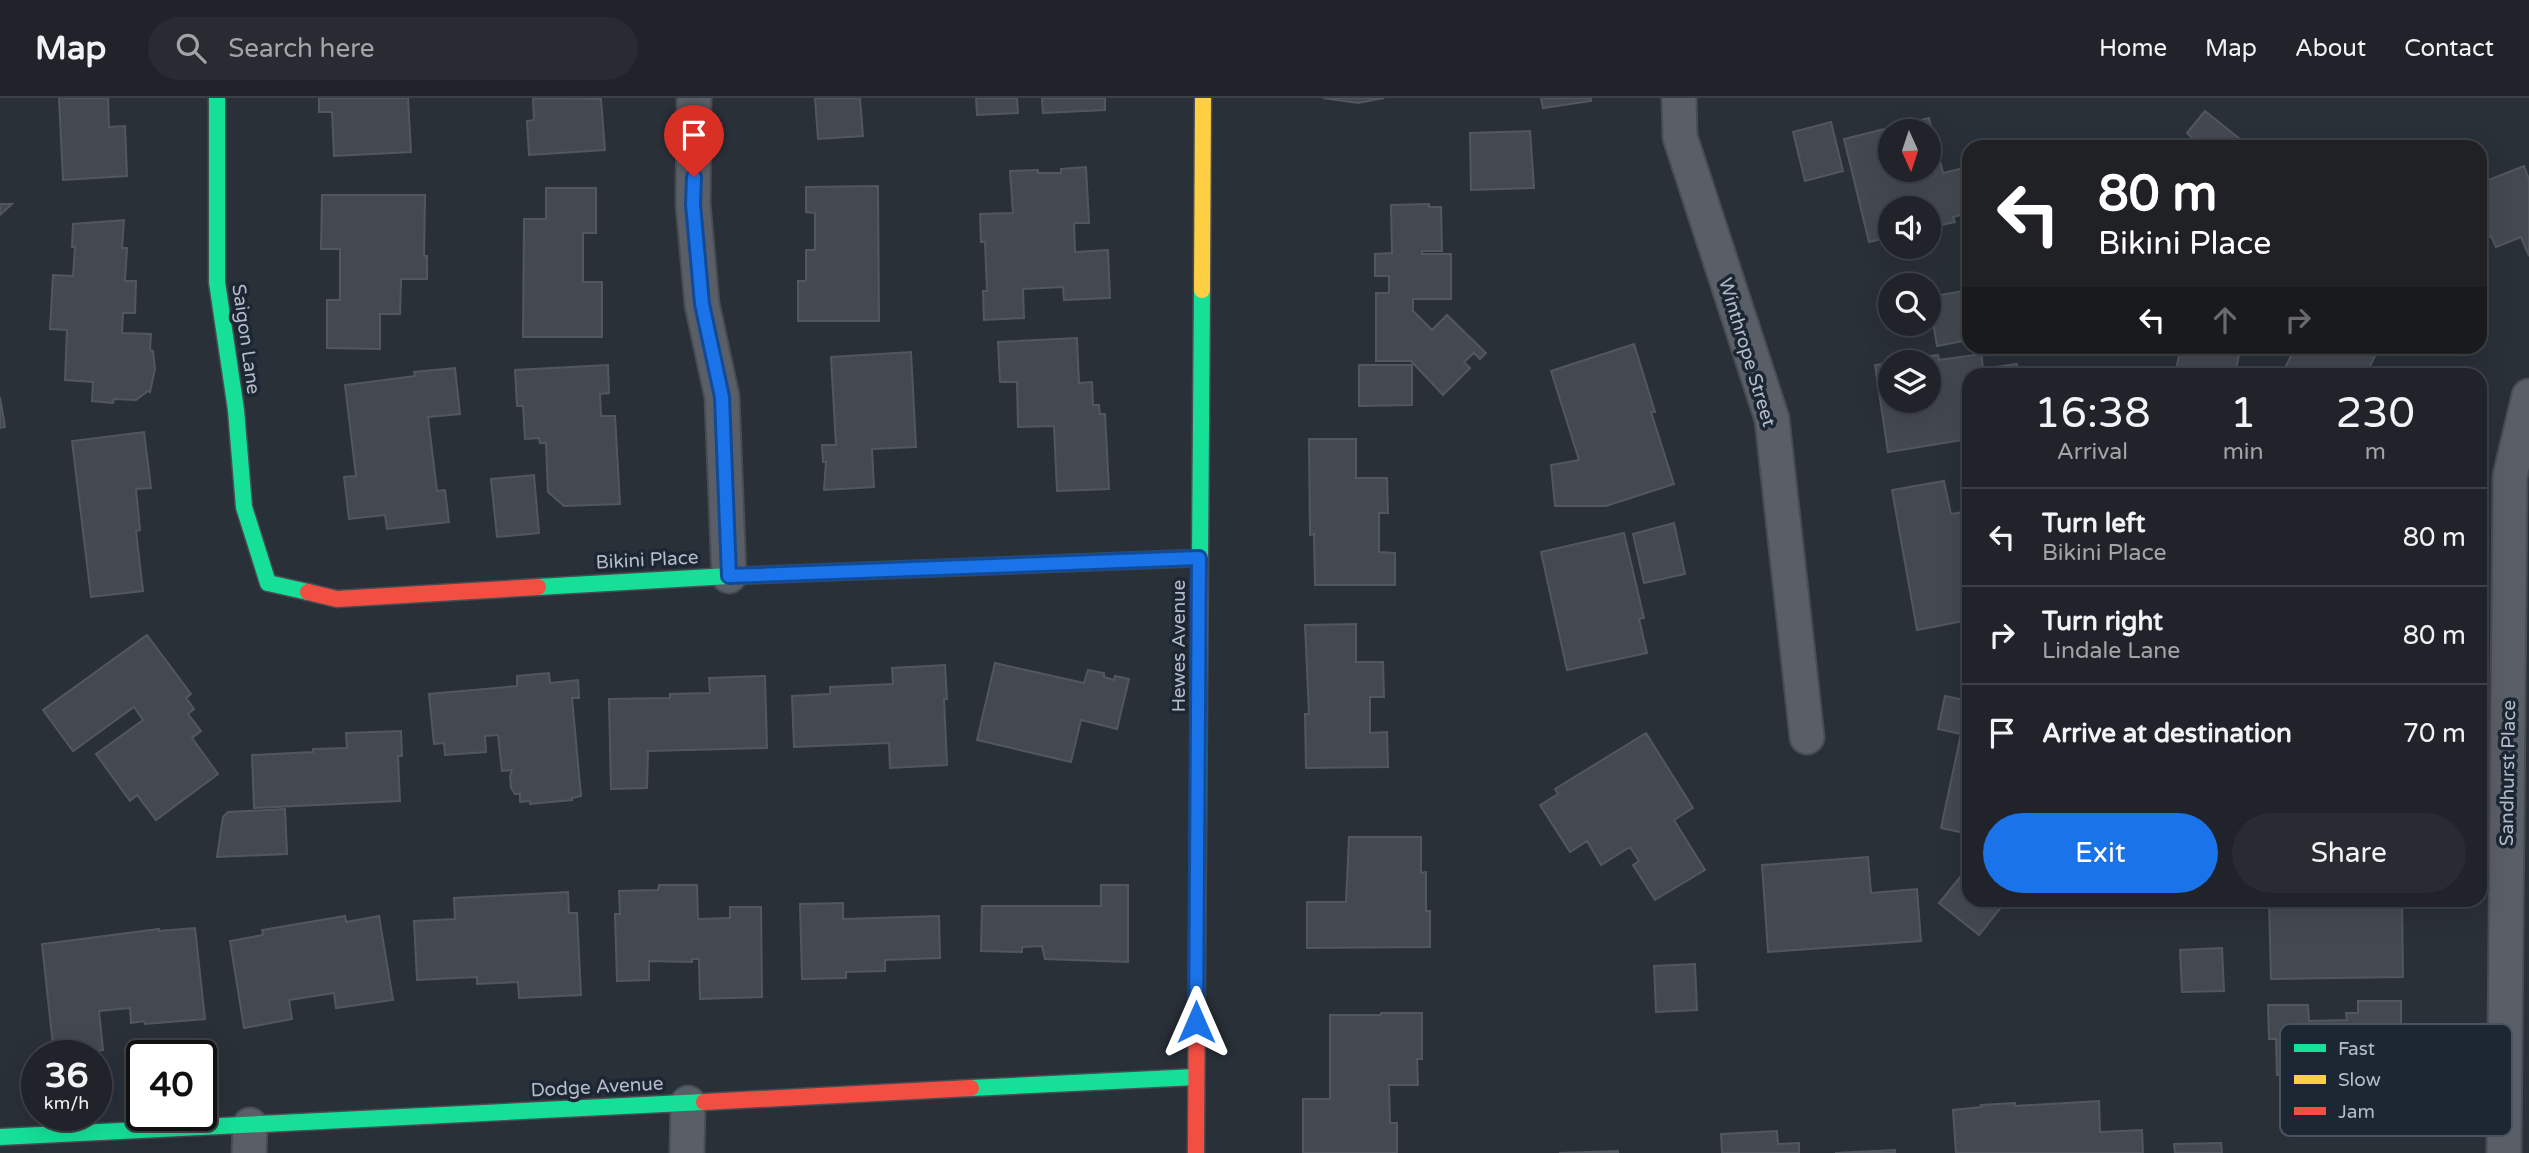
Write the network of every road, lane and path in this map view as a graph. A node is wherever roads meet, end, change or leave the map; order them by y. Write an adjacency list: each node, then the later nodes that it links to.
1 (218, 98): 8 (street, Saigon Lane)
2 (694, 98): 7 (street)
3 (1203, 98): 6 (street, Hewes Avenue)
4 (1679, 98): 9 (street, Winthrope Street)
5 (2529, 396): 10 (street, Sandhurst Place)
6 (1199, 558): 7 (street, Bikini Place); 11 (street, Hewes Avenue)
7 (729, 576): 8 (street, Bikini Place)
8 (268, 583)
9 (1807, 737)
10 (2505, 1024)
11 (1196, 1077): 12 (street, Dodge Avenue); 16 (street, Hewes Avenue)
12 (688, 1103): 14 (street, Dodge Avenue); 15 (street)
13 (0, 1137): 14 (street, Dodge Avenue)
14 (250, 1139)
15 (687, 1153)
16 (1196, 1153)

